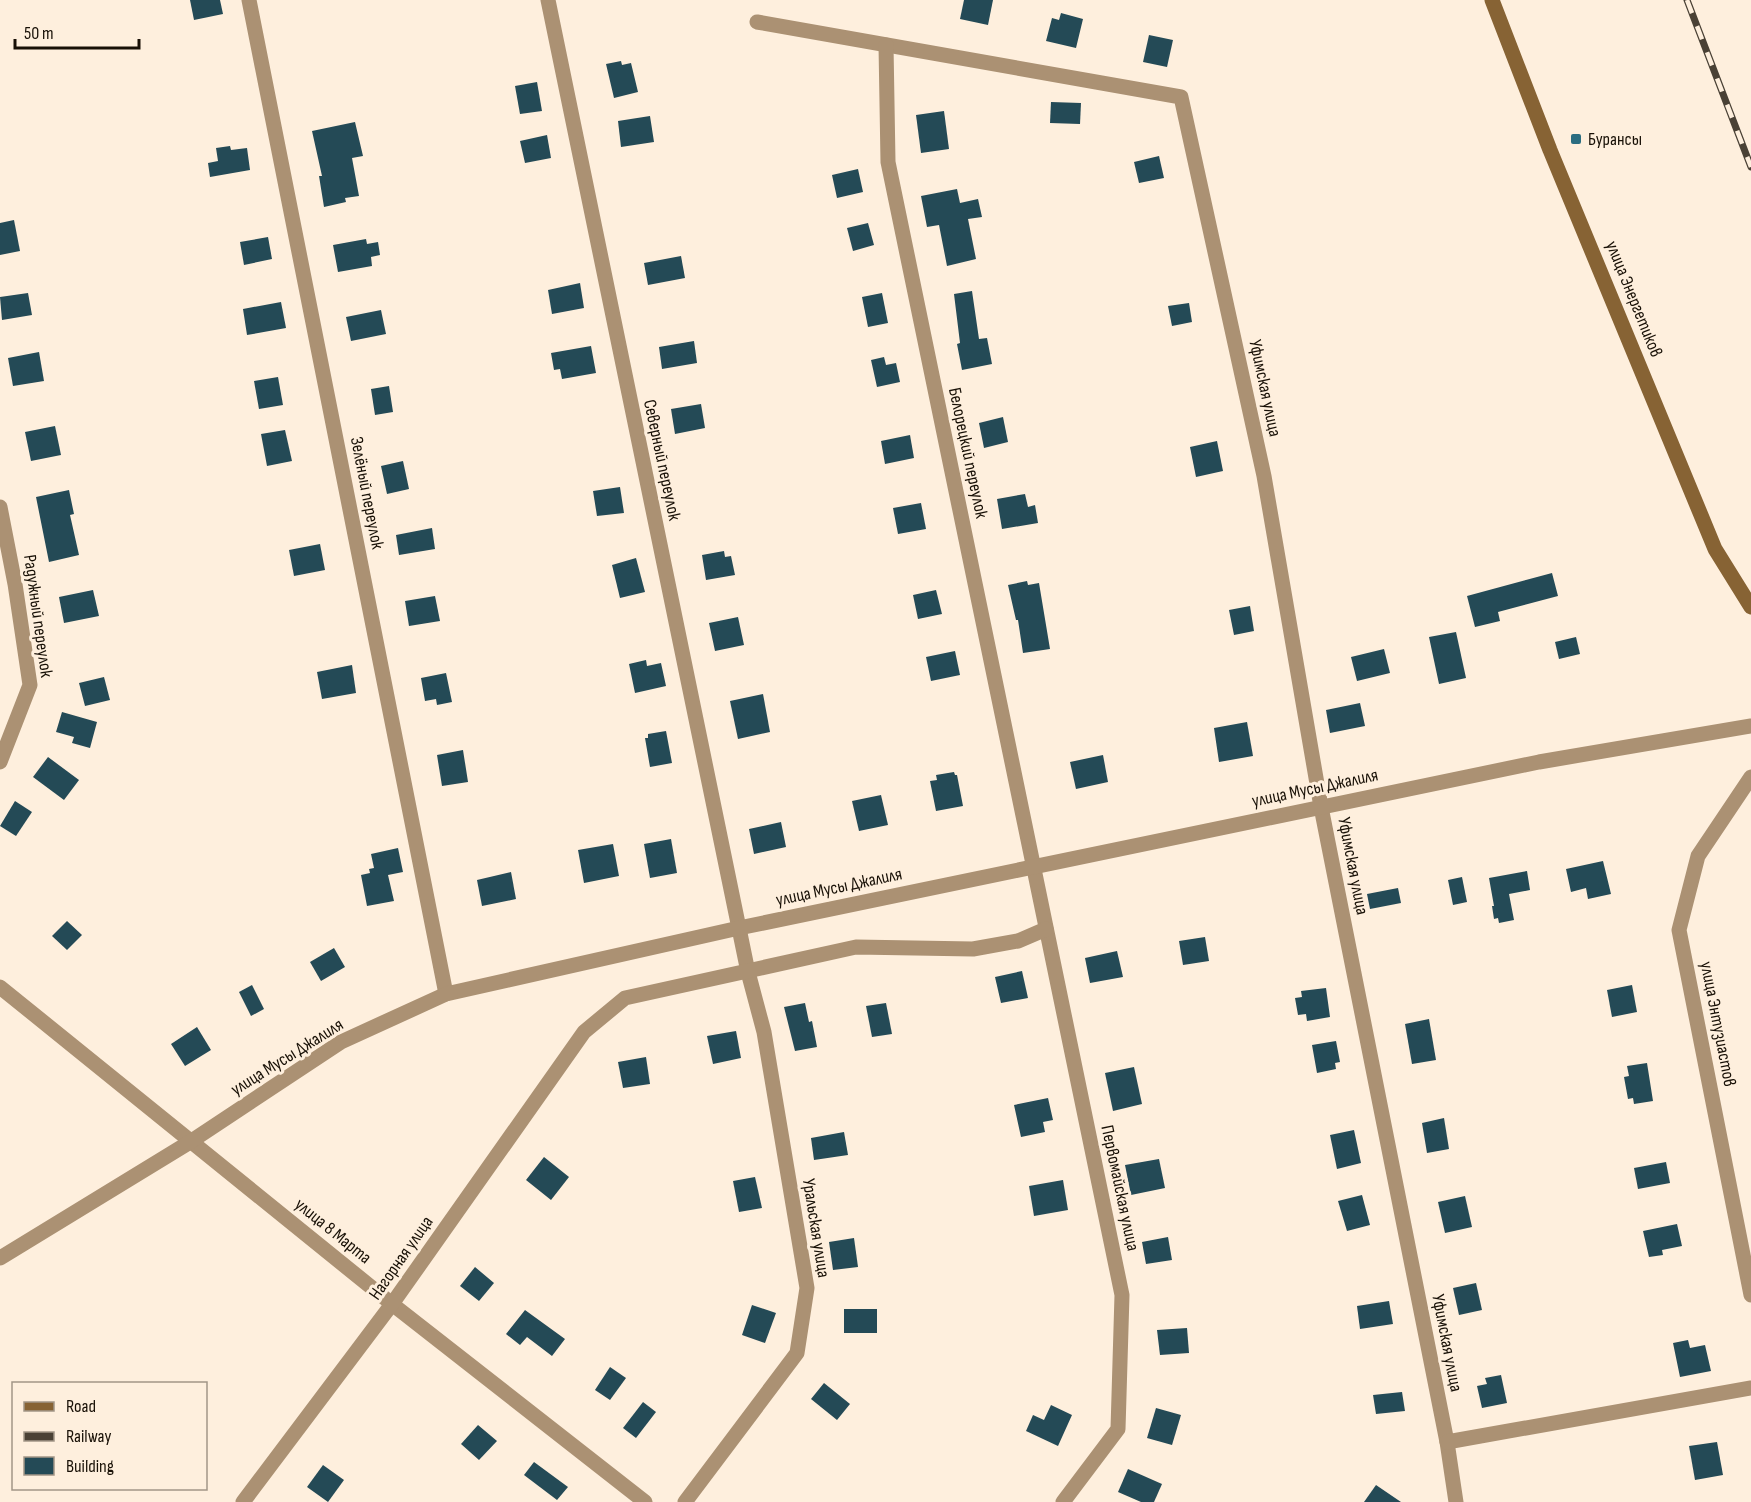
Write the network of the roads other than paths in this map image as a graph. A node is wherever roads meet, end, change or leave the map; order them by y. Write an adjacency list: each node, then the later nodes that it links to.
1 (249, 0): 17 (street, Зелёный переулок)
2 (548, 0): 13 (street, Северный переулок)
3 (1492, 0): 7 (main road, улица Энергетиков)
4 (757, 22): 5 (street)
5 (886, 45): 11 (street, Уфимская улица); 12 (street, Белорецкий переулок)
6 (0, 507): 9 (street, Радужный переулок)
7 (1751, 607)
8 (1751, 726): 11 (street, улица Мусы Джалиля)
9 (0, 762)
10 (1751, 777): 20 (street, улица Энтузиастов)
11 (1321, 807): 12 (street, улица Мусы Джалиля); 23 (street, Уфимская улица)
12 (1033, 867): 13 (street, улица Мусы Джалиля); 14 (street, Первомайская улица)
13 (739, 928): 15 (street, Уральская улица); 17 (street, улица Мусы Джалиля)
14 (1046, 929): 15 (street, Нагорная улица); 27 (street, Первомайская улица)
15 (747, 972): 21 (street, Нагорная улица); 26 (street, Уральская улица)
16 (0, 987): 18 (street, улица 8 Марта)
17 (446, 994): 18 (street, улица Мусы Джалиля)
18 (190, 1142): 19 (street, улица Мусы Джалиля); 21 (street, улица 8 Марта)
19 (0, 1258)
20 (1751, 1295)
21 (392, 1304): 24 (street, Нагорная улица); 25 (street, улица 8 Марта)
22 (1751, 1388): 23 (street)
23 (1447, 1442): 28 (street, Уфимская улица)
24 (243, 1502)
25 (645, 1502)
26 (686, 1502)
27 (1063, 1502)
28 (1456, 1502)

